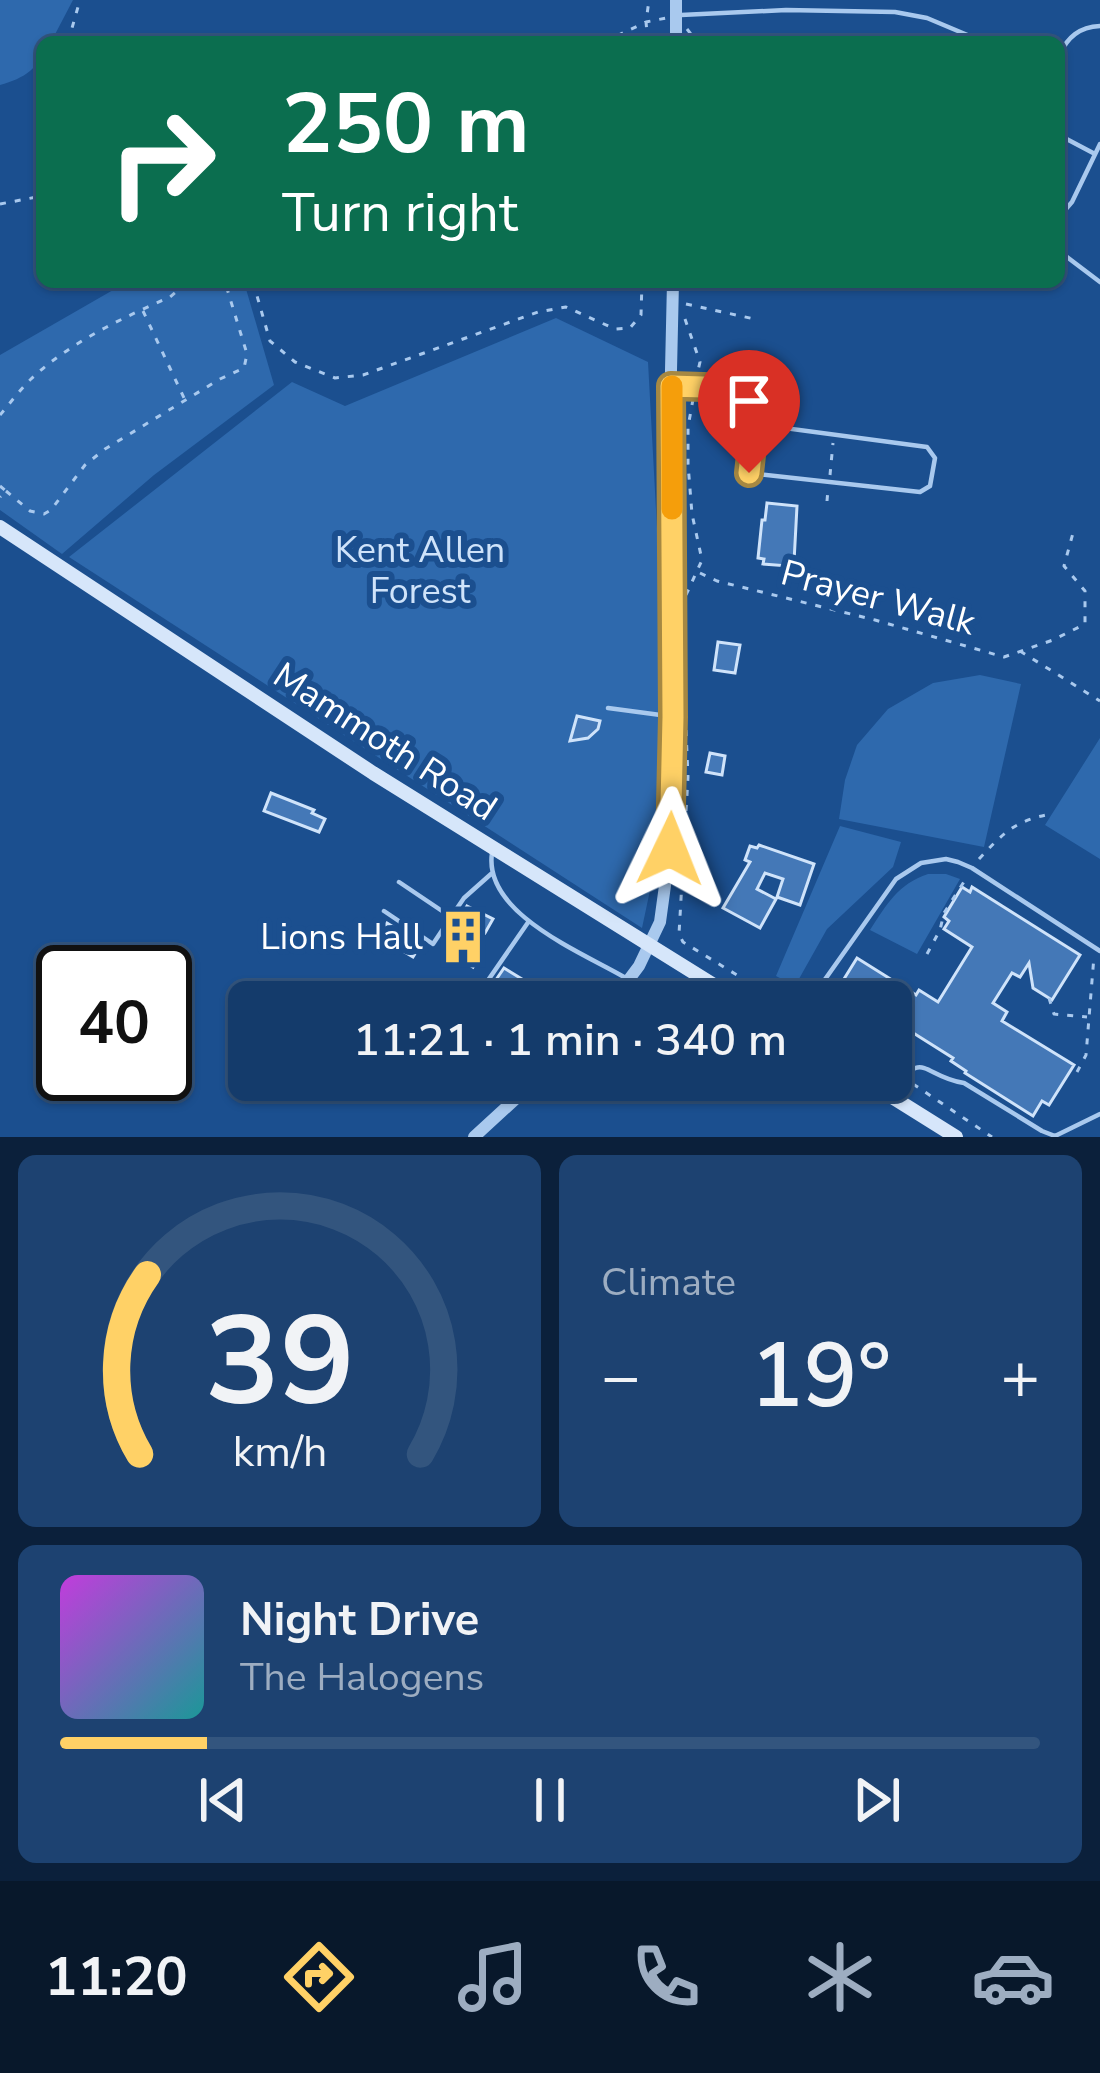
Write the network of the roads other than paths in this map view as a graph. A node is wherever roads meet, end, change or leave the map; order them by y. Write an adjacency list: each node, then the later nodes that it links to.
1 (676, 8): 3 (lane)
2 (1100, 26): 4 (lane)
3 (970, 36)
4 (1065, 45)
5 (1065, 138): 7 (lane)
6 (1100, 144): 7 (lane)
7 (1095, 154): 8 (lane)
8 (1065, 210)
9 (1065, 256): 10 (lane)
10 (1100, 282)
11 (673, 288): 12 (street)
12 (671, 386): 13 (lane); 16 (street)
13 (755, 424): 13 (lane)
14 (0, 527): 17 (main road, Mammoth Road)
15 (608, 708): 16 (lane)
16 (679, 718): 23 (street)
17 (493, 848): 18 (lane); 23 (main road, Mammoth Road)
18 (491, 874): 21 (lane); 22 (lane)
19 (398, 882): 21 (lane)
20 (384, 911): 21 (lane)
21 (451, 917)
22 (529, 921): 25 (lane); 26 (lane)
23 (650, 945): 25 (street); 27 (main road, Mammoth Road)
24 (1097, 950): 28 (lane)
25 (629, 980)
26 (488, 981)
27 (707, 981)
28 (824, 981)
29 (912, 1068): 32 (lane)
30 (512, 1101): 33 (street)
31 (898, 1101): 34 (main road)
32 (1100, 1114)
33 (474, 1137)
34 (956, 1137)

